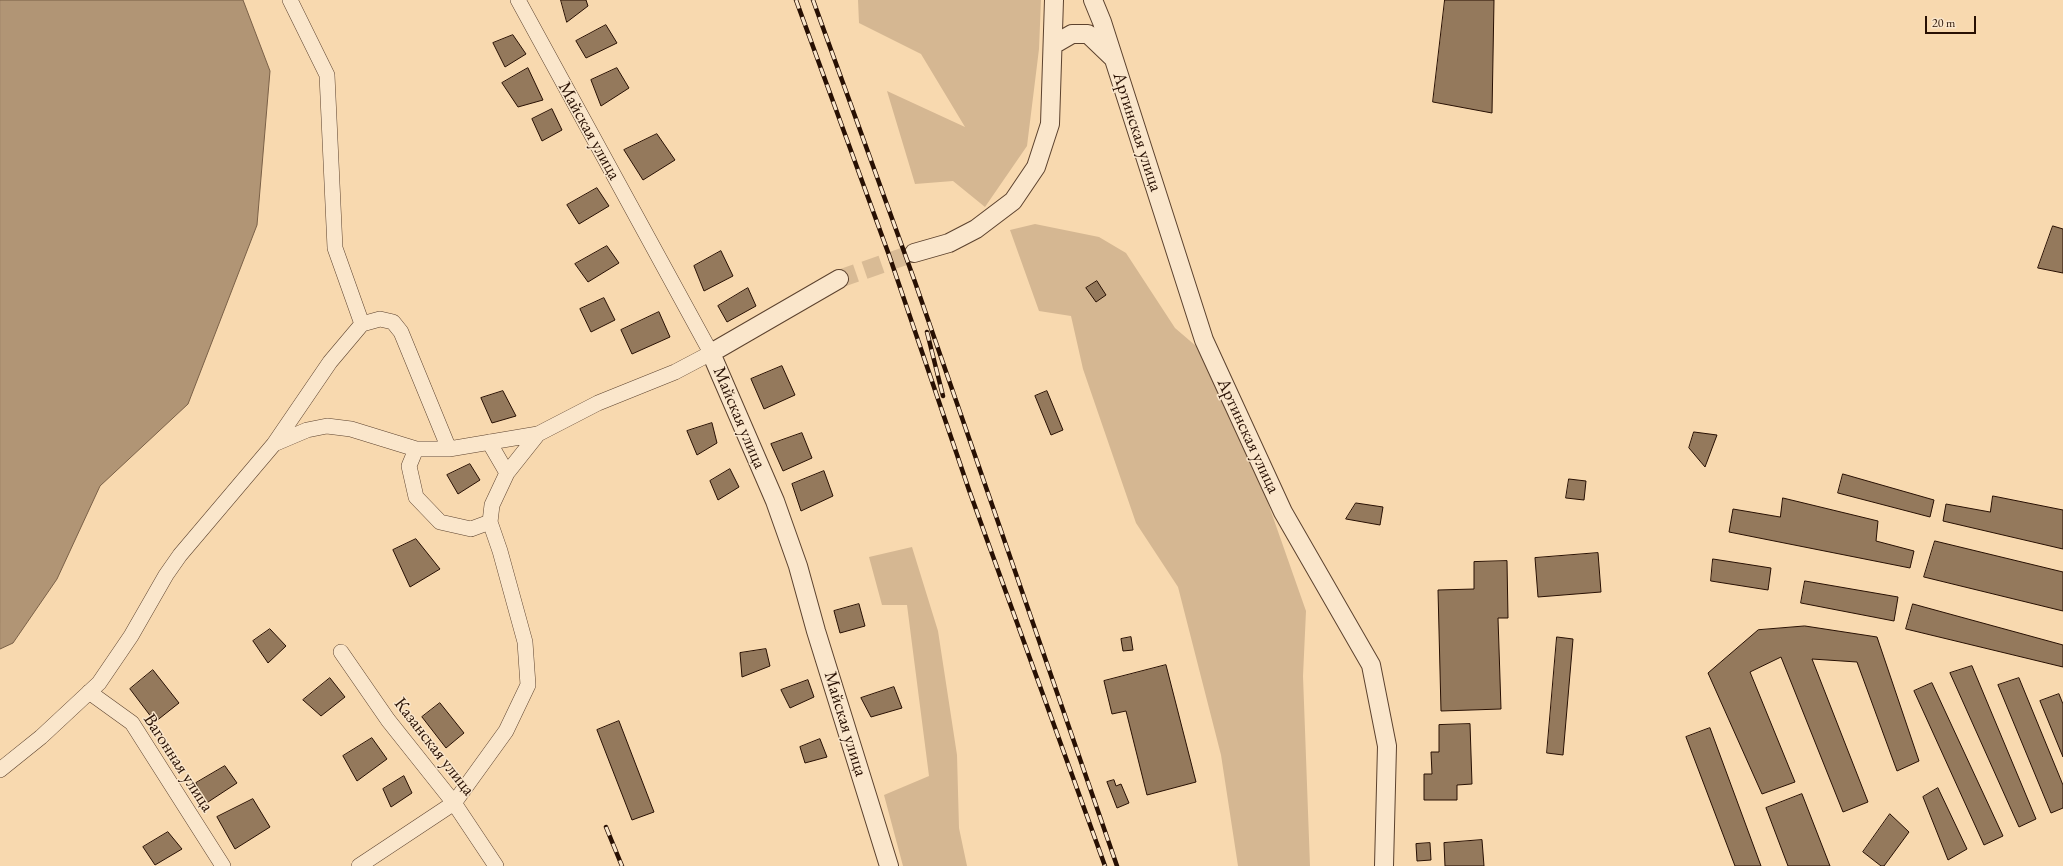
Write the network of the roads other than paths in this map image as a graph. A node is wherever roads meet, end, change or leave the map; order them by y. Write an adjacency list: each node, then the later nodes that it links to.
1 (290, 0): 9 (street)
2 (518, 0): 10 (street, Майская улица)
3 (1054, 0): 5 (street)
4 (1092, 0): 6 (street, Артинская улица)
5 (1053, 45): 6 (street); 7 (street)
6 (1113, 57): 26 (street, Артинская улица)
7 (914, 253)
8 (839, 279): 10 (street)
9 (362, 324): 13 (street); 15 (street)
10 (711, 353): 11 (street); 25 (street, Майская улица)
11 (538, 434): 12 (street); 16 (street)
12 (489, 442): 15 (street); 16 (street)
13 (274, 444): 14 (street); 19 (street)
14 (416, 449): 15 (street); 17 (street)
15 (449, 449)
16 (507, 473): 17 (street)
17 (490, 522): 21 (street)
18 (341, 652): 21 (street, Казанская улица)
19 (89, 692): 20 (street); 22 (street, Вагонная улица)
20 (0, 770)
21 (454, 803): 23 (street); 24 (street, Казанская улица)
22 (223, 866)
23 (359, 866)
24 (496, 866)
25 (889, 866)
26 (1384, 866)

